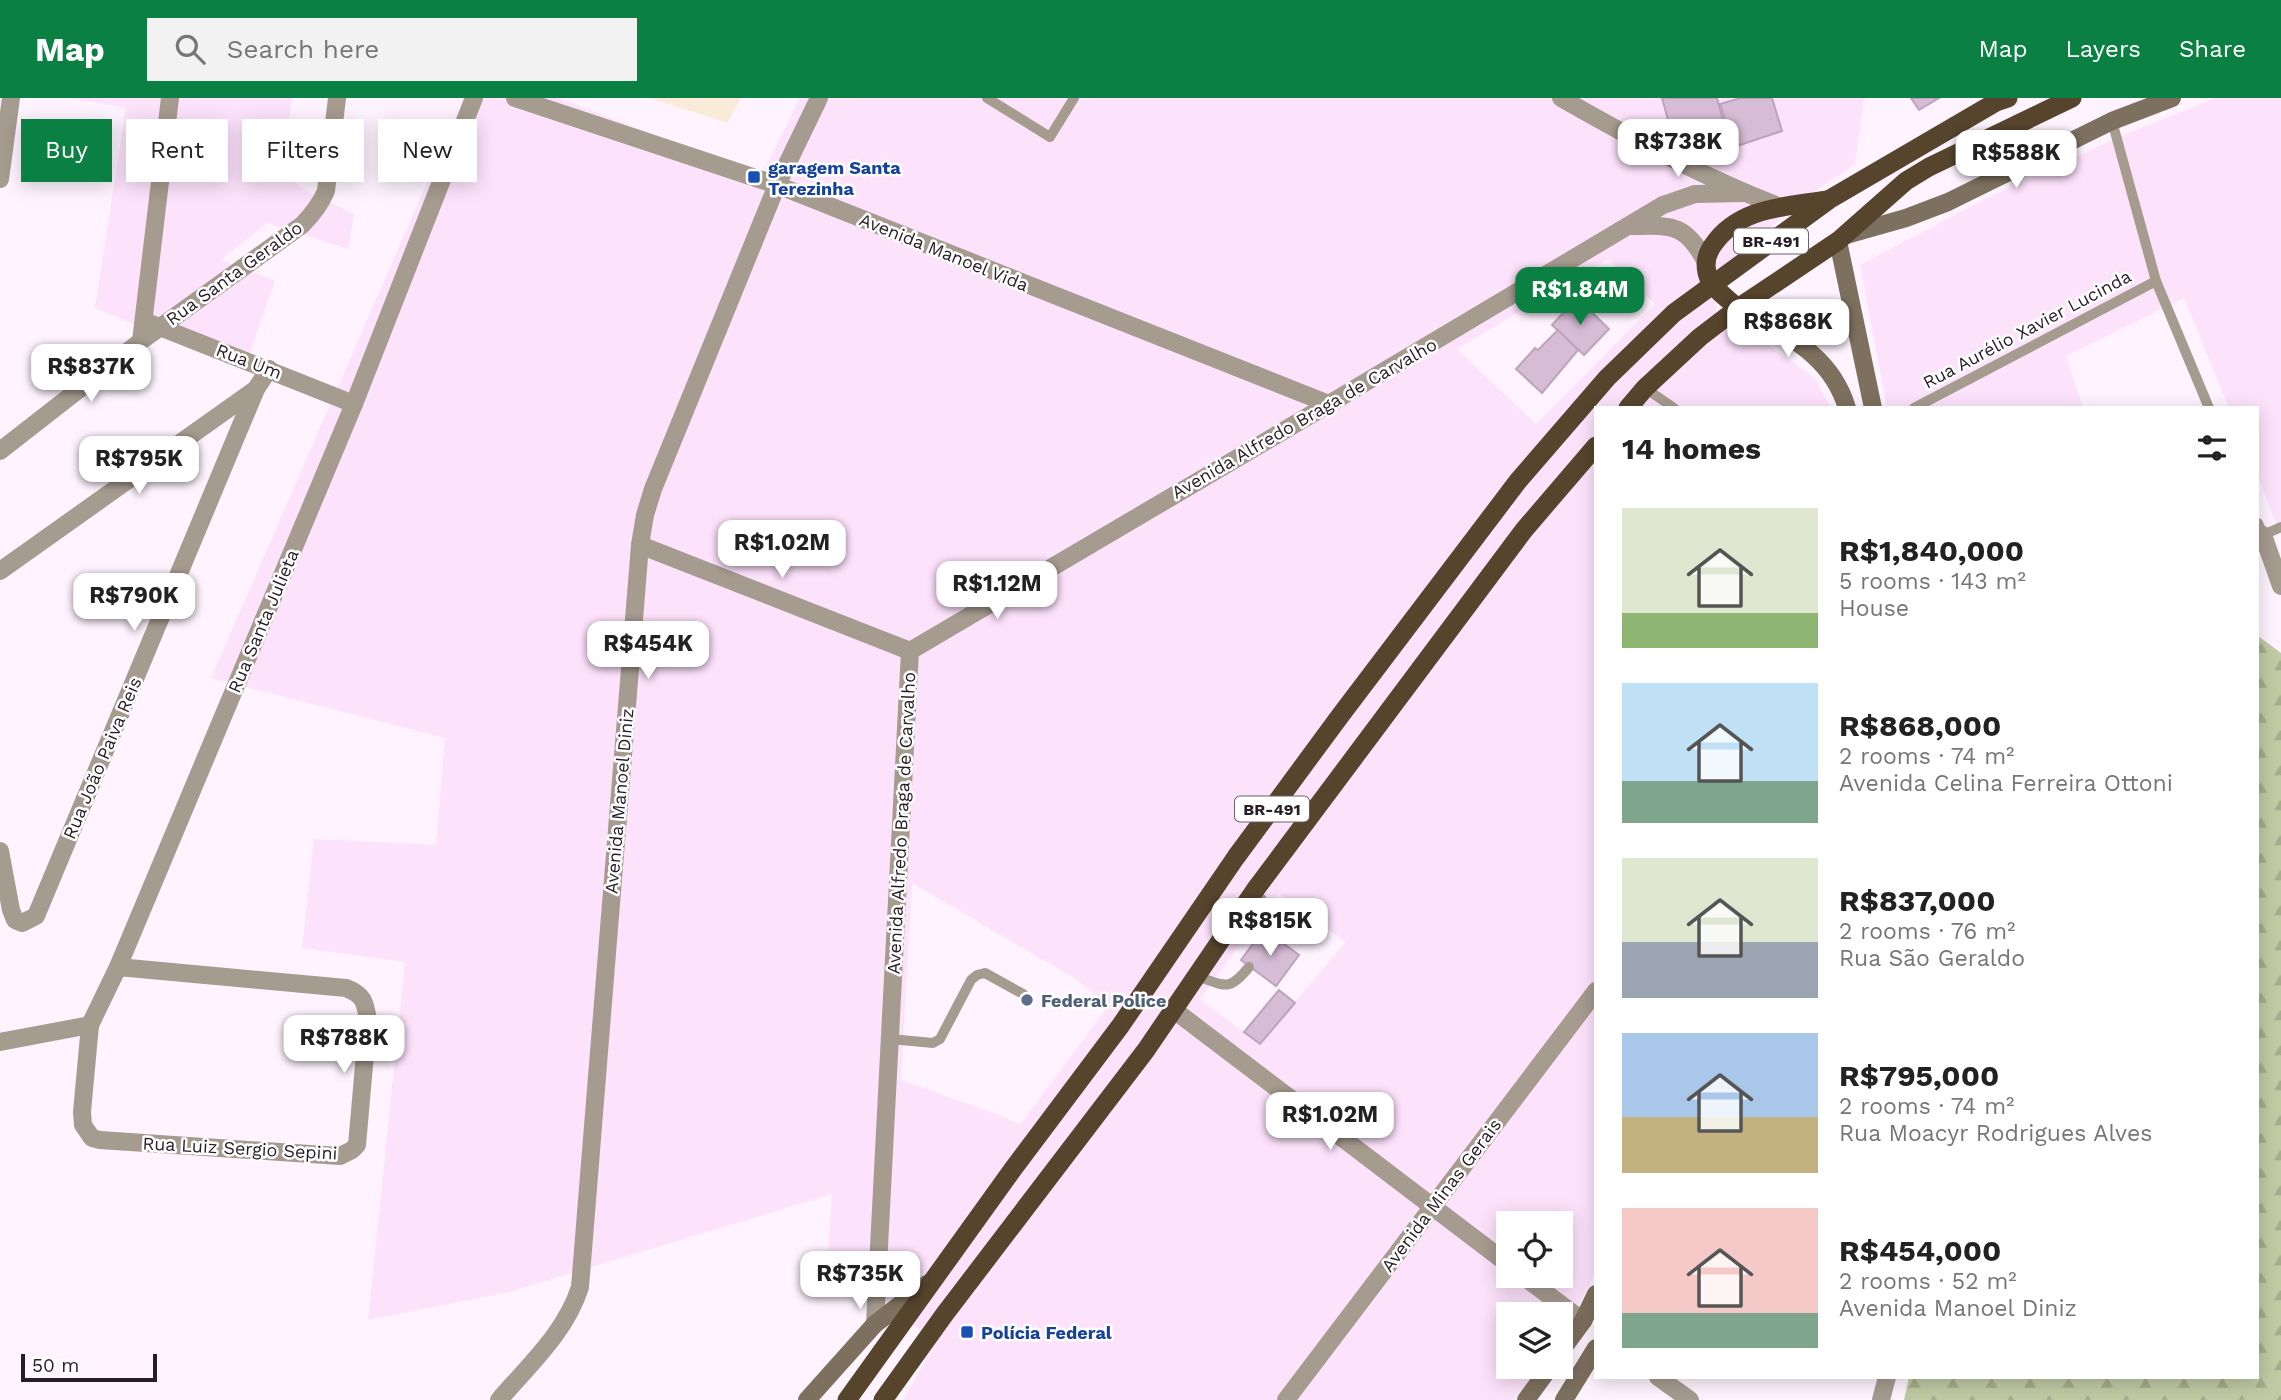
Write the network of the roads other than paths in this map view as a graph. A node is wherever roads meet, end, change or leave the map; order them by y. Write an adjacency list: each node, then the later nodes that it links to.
1 (11, 98): 14 (street)
2 (170, 98): 25 (street)
3 (337, 98): 25 (street, Rua Santa Geraldo)
4 (474, 98): 29 (street, Rua Santa Julieta)
5 (515, 98): 15 (street, Avenida Manoel Vida)
6 (819, 98): 15 (street, Avenida Manoel Diniz)
7 (987, 98): 8 (lane)
8 (1074, 98)
9 (1561, 98): 16 (street)
10 (2072, 98): 20 (highway, BR-491)
11 (2172, 98): 13 (main road)
12 (2000, 99): 17 (highway, BR-491)
13 (2112, 121): 20 (main road); 22 (lane)
14 (0, 179)
15 (778, 185): 30 (street, Avenida Manoel Vida); 41 (street, Avenida Manoel Diniz)
16 (1746, 193): 18 (street); 19 (street, Avenida Alfredo Braga de Carvalho)
17 (1830, 199): 18 (highway); 23 (highway, BR-491)
18 (1778, 206): 21 (highway)
19 (1628, 226): 21 (street); 30 (street, Avenida Alfredo Braga de Carvalho)
20 (1842, 238): 24 (highway, BR-491); 34 (main road)
21 (1706, 262): 23 (highway)
22 (2156, 281): 35 (lane, Rua Aurélio Xavier Lucinda); 36 (lane)
23 (1712, 284): 24 (highway); 60 (highway, BR-491)
24 (1738, 308): 27 (highway, BR-491); 33 (main road)
25 (151, 324): 26 (street, Rua Um); 38 (street)
26 (269, 369): 28 (street, Rua João Paiva Reis); 29 (street, Rua Um)
27 (1645, 388): 31 (highway, BR-491); 32 (lane)
28 (256, 389): 42 (street); 45 (street, Rua João Paiva Reis)
29 (354, 404): 48 (street, Rua Santa Julieta)
30 (1329, 404): 44 (street, Avenida Alfredo Braga de Carvalho)
31 (1630, 406)
32 (1671, 406)
33 (1846, 406)
34 (1873, 406)
35 (1918, 406)
36 (2208, 406)
37 (1594, 448): 46 (highway, BR-491)
38 (0, 451)
39 (2281, 527): 40 (lane)
40 (2259, 532): 43 (street)
41 (640, 545): 44 (street); 70 (street, Avenida Manoel Diniz)
42 (0, 571)
43 (2281, 586)
44 (910, 651): 55 (street, Avenida Alfredo Braga de Carvalho)
45 (0, 850)
46 (1255, 890): 47 (lane); 50 (highway, BR-491)
47 (1273, 936)
48 (118, 967): 54 (street, Rua Santa Julieta); 57 (street, Rua Luiz Sergio Sepini)
49 (1249, 967): 50 (lane)
50 (1196, 976): 53 (highway, BR-491)
51 (1023, 994): 55 (lane)
52 (1594, 994): 58 (street, Avenida Minas Gerais)
53 (1174, 1010): 58 (street); 73 (highway, BR-491)
54 (90, 1025): 56 (street); 57 (street, Rua Santa Julieta)
55 (890, 1039): 64 (street, Avenida Alfredo Braga de Carvalho)
56 (0, 1042)
57 (100, 1140)
58 (1432, 1206): 59 (street); 74 (street, Avenida Minas Gerais)
59 (1496, 1255)
60 (933, 1279): 64 (main road); 72 (highway, BR-491)
61 (1539, 1288): 63 (street)
62 (1594, 1298): 63 (main road)
63 (1583, 1321): 65 (main road)
64 (874, 1324): 71 (main road)
65 (1573, 1335)
66 (1594, 1351): 76 (main road)
67 (1541, 1379): 75 (main road)
68 (1661, 1379): 77 (street)
69 (1886, 1379): 78 (street)
70 (499, 1400)
71 (807, 1400)
72 (847, 1400)
73 (883, 1400)
74 (1286, 1400)
75 (1526, 1400)
76 (1564, 1400)
77 (1690, 1400)
78 (1881, 1400)

